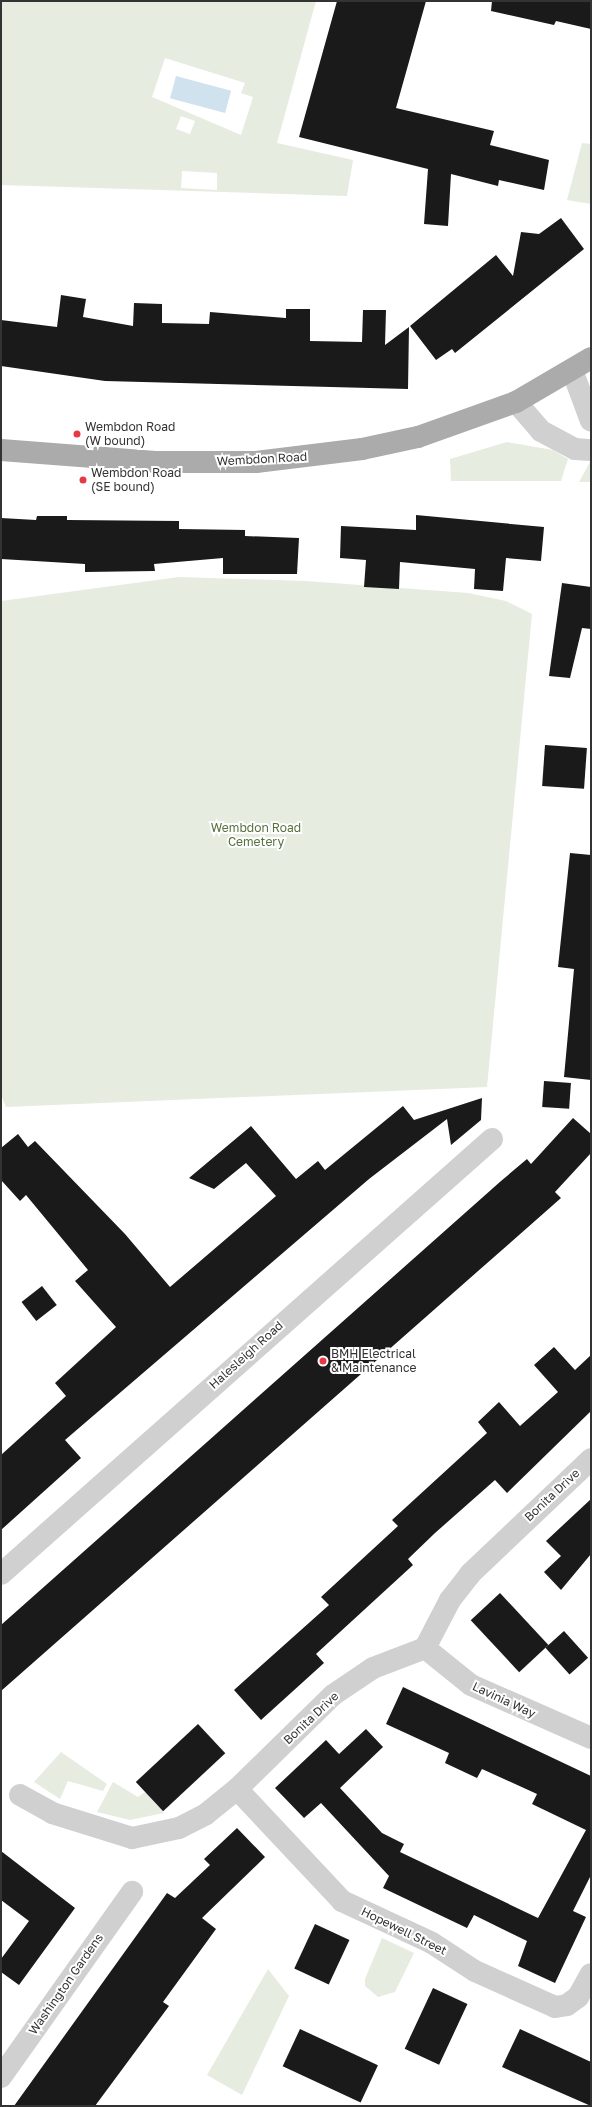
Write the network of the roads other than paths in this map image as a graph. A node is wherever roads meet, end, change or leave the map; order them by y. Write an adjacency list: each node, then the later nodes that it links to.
1 (591, 358): 2 (main road, Wembdon Road)
2 (572, 370): 3 (main road, Wembdon Road); 4 (street)
3 (516, 402): 5 (main road, Wembdon Road); 6 (street)
4 (591, 420)
5 (1, 450)
6 (591, 450)
7 (492, 1139): 9 (street, Halesleigh Road)
8 (591, 1459): 10 (street, Bonita Drive)
9 (1, 1574)
10 (425, 1648): 11 (street, Lavinia Way); 12 (street, Bonita Drive)
11 (591, 1738)
12 (237, 1789): 13 (street, Bonita Drive); 15 (street, Hopewell Street)
13 (20, 1795)
14 (132, 1892): 16 (street, Washington Gardens)
15 (591, 1974)
16 (1, 2077)

